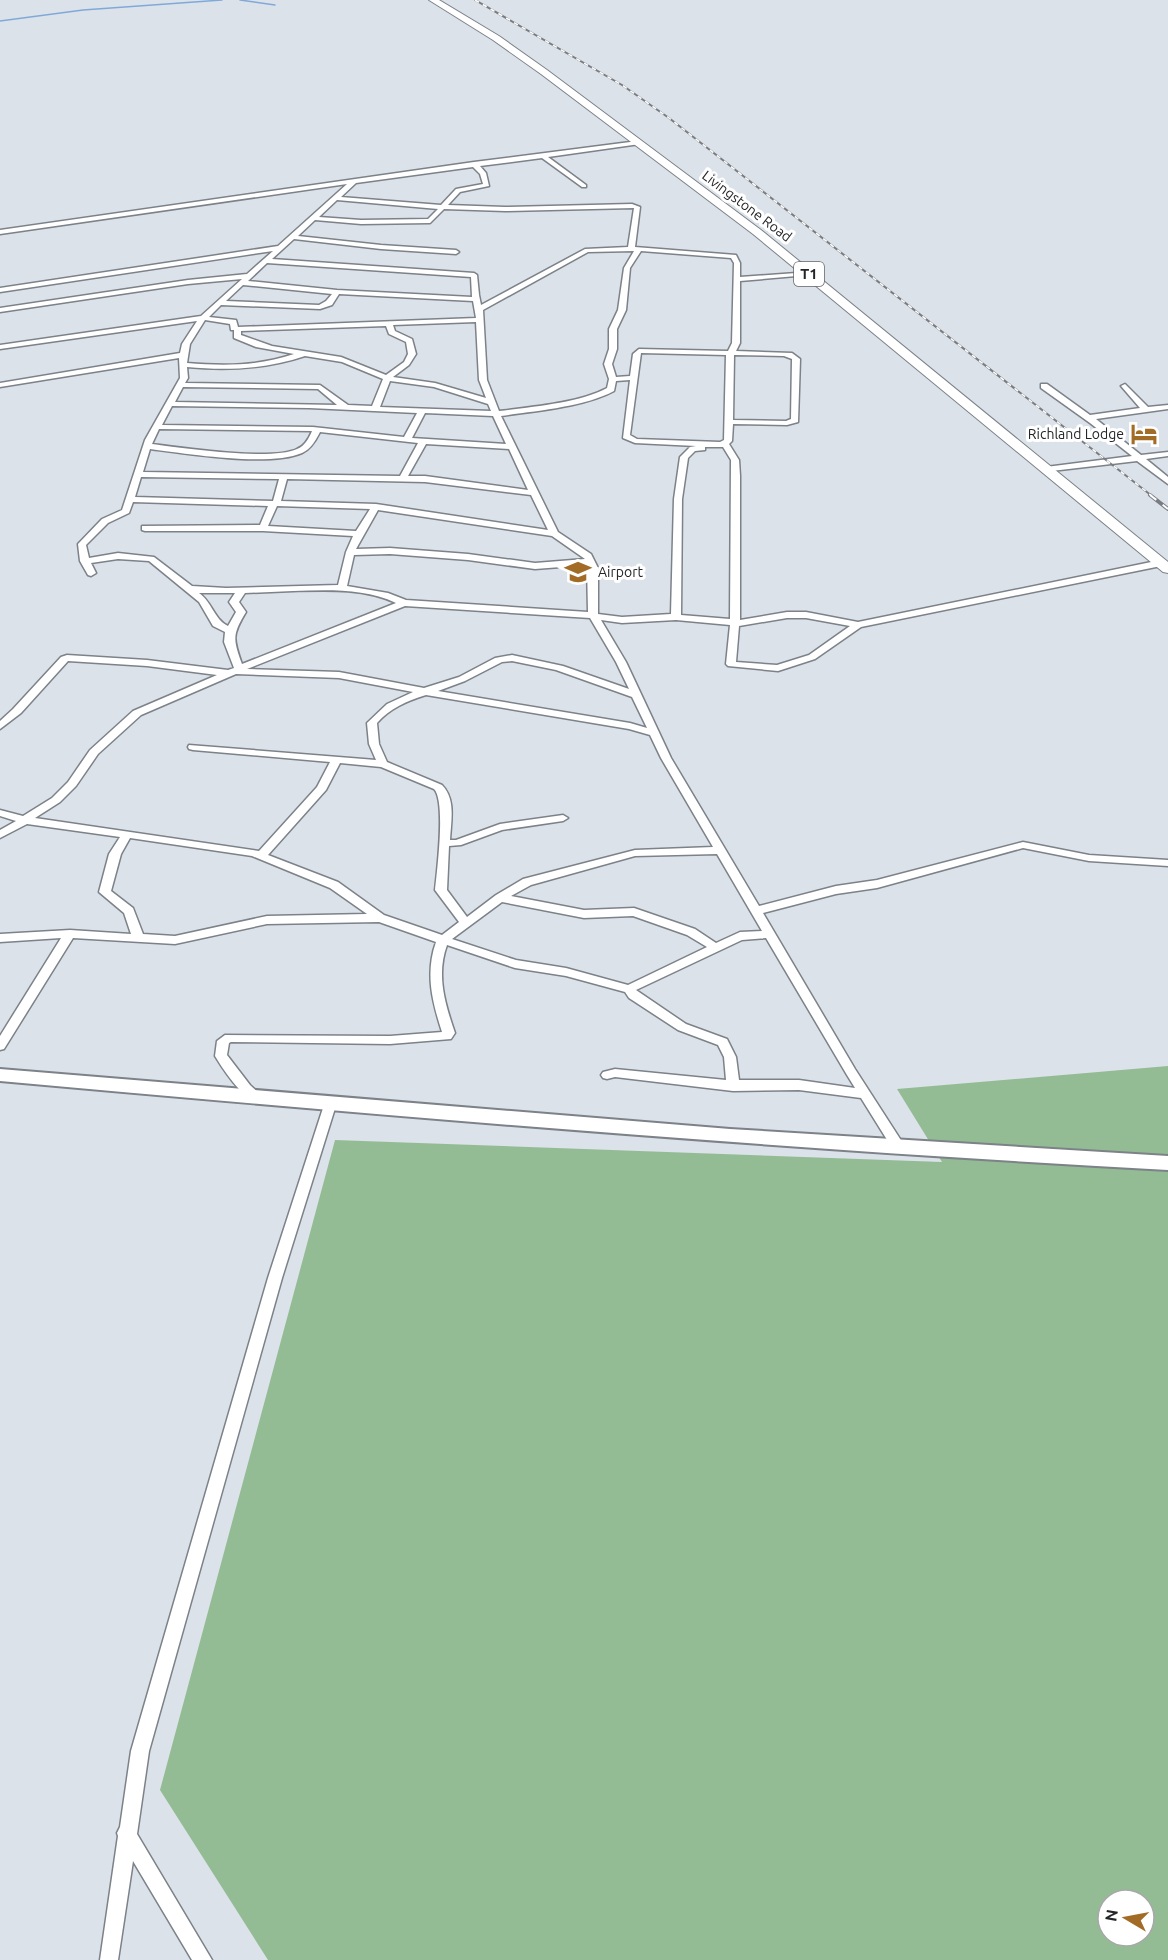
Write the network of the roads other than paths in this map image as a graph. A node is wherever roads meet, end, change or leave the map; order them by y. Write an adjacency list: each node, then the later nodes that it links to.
1 (433, 0): 2 (highway, Livingstone Road / T1)
2 (638, 143): 3 (street); 16 (highway, Livingstone Road / T1)
3 (542, 155): 4 (street); 6 (street)
4 (474, 164): 5 (street); 8 (street)
5 (354, 181): 7 (street); 10 (street)
6 (584, 186)
7 (335, 198): 8 (street); 9 (street)
8 (444, 207): 9 (street); 13 (street)
9 (313, 218): 11 (street)
10 (0, 232)
11 (292, 237): 12 (street); 14 (street)
12 (279, 248): 15 (street); 20 (street)
13 (635, 249): 18 (street); 24 (street); 37 (street)
14 (456, 252)
15 (266, 261): 17 (street); 22 (street)
16 (808, 273): 18 (street); 61 (highway, Livingstone Road / T1)
17 (250, 276): 19 (street); 25 (street)
18 (737, 279): 32 (street)
19 (243, 283): 21 (street); 23 (street)
20 (0, 290)
21 (337, 292): 22 (street); 23 (street)
22 (475, 299): 24 (street)
23 (219, 303): 26 (street)
24 (479, 309): 27 (street)
25 (0, 310)
26 (203, 318): 29 (street); 30 (street); 33 (street)
27 (479, 320): 28 (street); 42 (street)
28 (388, 322): 29 (street); 35 (street)
29 (238, 329): 31 (street)
30 (0, 347)
31 (303, 354): 34 (street); 35 (street)
32 (730, 354): 36 (street); 51 (street); 51 (street)
33 (183, 355): 34 (street); 38 (street)
34 (185, 365): 39 (street)
35 (387, 378): 42 (street); 46 (street)
36 (632, 378): 37 (street); 58 (street)
37 (613, 379): 49 (street)
38 (0, 385)
39 (180, 385): 43 (street); 45 (street)
40 (1044, 386): 50 (street)
41 (1125, 386): 47 (street)
42 (491, 402): 49 (street)
43 (170, 404): 45 (street); 52 (street)
44 (1168, 407): 47 (street)
45 (346, 408): 46 (street)
46 (375, 410): 48 (street)
47 (1146, 410): 50 (street)
48 (422, 411): 49 (street); 54 (street)
49 (496, 414): 57 (street)
50 (1089, 418): 60 (street)
51 (729, 422): 58 (street)
52 (156, 427): 53 (street); 56 (street)
53 (317, 430): 54 (street); 56 (street)
54 (407, 440): 55 (street)
55 (423, 441): 57 (street); 64 (street)
56 (147, 446): 62 (street)
57 (512, 447): 66 (street)
58 (726, 447): 84 (street); 85 (street)
59 (1168, 454): 60 (street)
60 (1139, 458): 61 (street); 65 (street)
61 (1046, 470): 77 (highway, Livingstone Road / T1)
62 (139, 474): 63 (street); 67 (street)
63 (283, 478): 64 (street); 68 (street)
64 (403, 478): 66 (street)
65 (1168, 481)
66 (533, 493): 73 (street)
67 (131, 499): 68 (street); 75 (street)
68 (275, 504): 69 (street); 71 (street)
69 (376, 507): 72 (street); 73 (street)
70 (145, 528): 71 (street)
71 (263, 528): 72 (street)
72 (359, 534): 74 (street)
73 (555, 534): 76 (street)
74 (350, 552): 76 (street); 80 (street)
75 (85, 561): 78 (street); 79 (street)
76 (591, 562): 83 (street)
77 (1164, 566): 86 (street)
78 (91, 573)
79 (189, 589): 81 (street); 87 (street)
80 (342, 589): 81 (street); 82 (street)
81 (242, 590): 87 (street)
82 (404, 603): 83 (street); 88 (street)
83 (593, 615): 84 (street); 90 (street)
84 (676, 617): 85 (street)
85 (735, 622): 86 (street); 86 (street)
86 (858, 625)
87 (230, 631): 88 (street)
88 (232, 671): 89 (street); 91 (street); 98 (street)
89 (422, 692): 90 (street); 92 (street); 95 (street)
90 (636, 695): 92 (street)
91 (0, 726)
92 (654, 733): 102 (street)
93 (193, 747): 94 (street)
94 (335, 762): 95 (street); 103 (street)
95 (383, 764): 101 (street)
96 (0, 813): 98 (street)
97 (563, 818): 101 (street)
98 (25, 820): 99 (street); 100 (street)
99 (0, 835)
100 (126, 836): 103 (street); 112 (street)
101 (444, 843): 108 (street)
102 (720, 850): 105 (street); 106 (street)
103 (261, 856): 107 (street)
104 (1168, 863): 106 (street)
105 (500, 898): 108 (street); 114 (street)
106 (756, 911): 110 (street)
107 (380, 918): 112 (street); 113 (street)
108 (465, 922): 113 (street)
109 (70, 934): 111 (street); 112 (street); 116 (street)
110 (770, 934): 114 (street); 120 (street)
111 (0, 938)
112 (138, 938)
113 (442, 940): 115 (street); 121 (street)
114 (715, 947): 115 (street)
115 (629, 990): 119 (street)
116 (0, 1046)
117 (0, 1075): 121 (main road)
118 (607, 1075): 119 (street)
119 (733, 1086): 120 (street)
120 (864, 1094): 123 (street)
121 (258, 1098): 122 (main road)
122 (330, 1105): 123 (main road); 125 (street)
123 (899, 1148): 124 (main road)
124 (1168, 1163)
125 (126, 1833): 126 (street); 127 (street)
126 (110, 1960)
127 (203, 1960)

